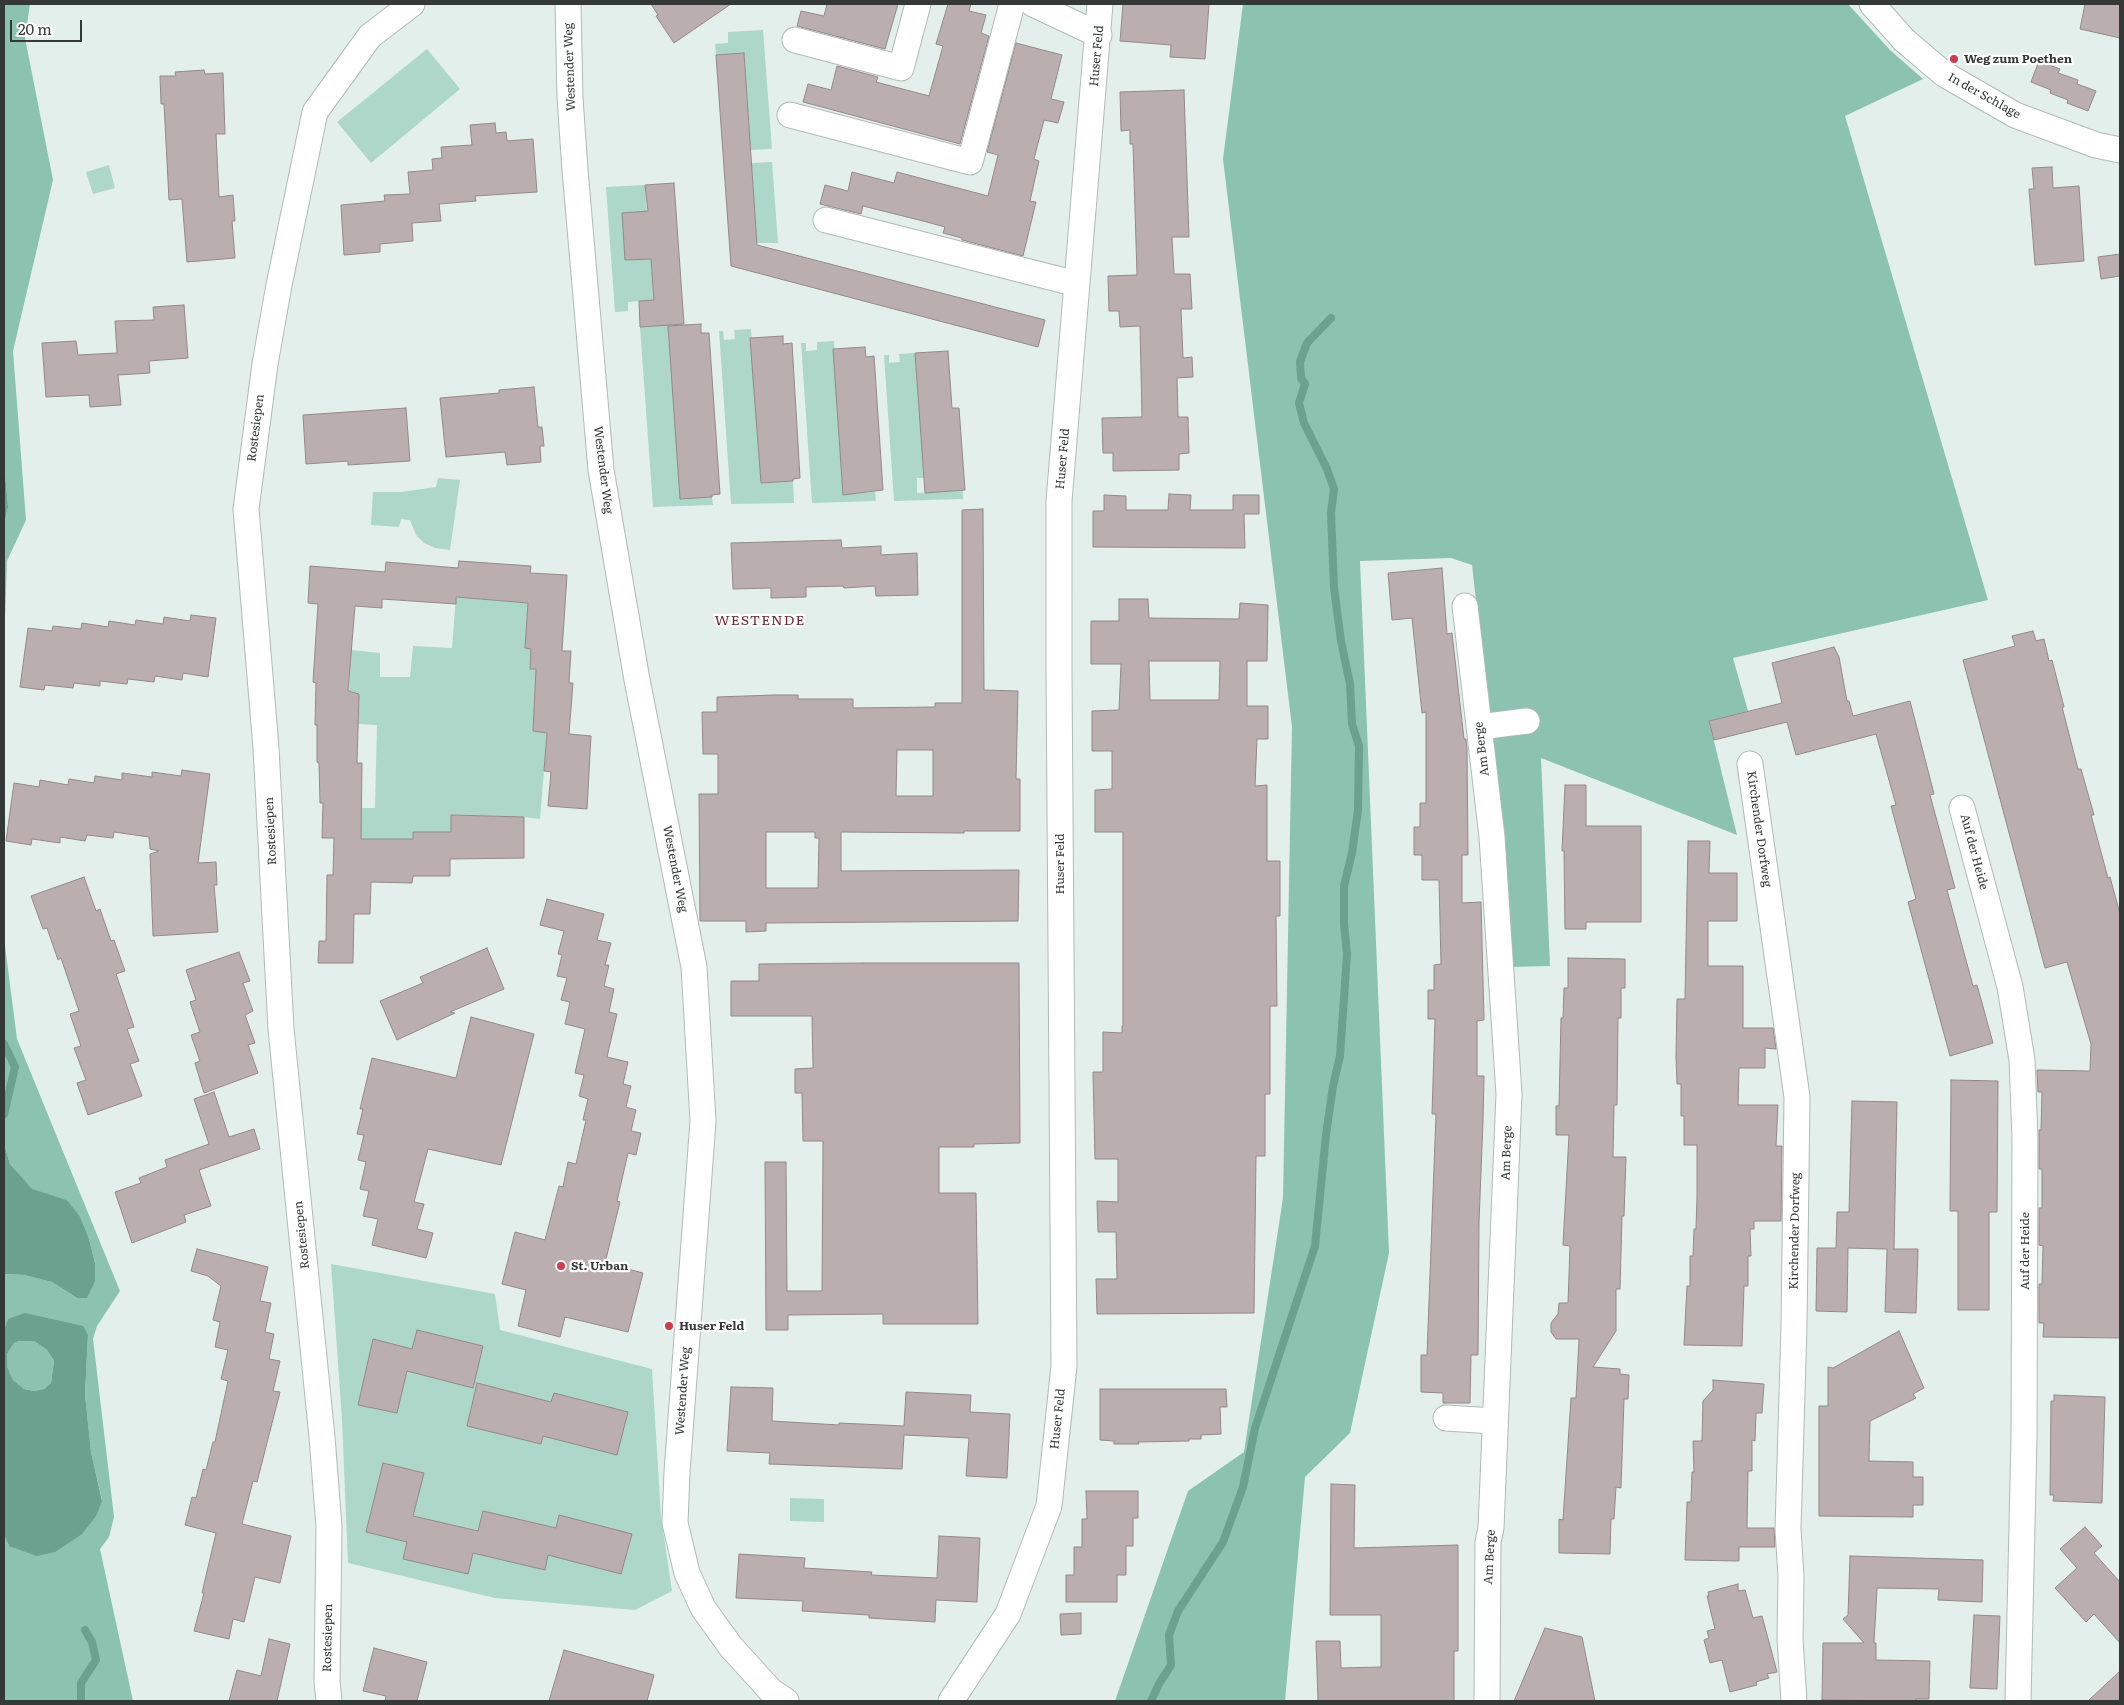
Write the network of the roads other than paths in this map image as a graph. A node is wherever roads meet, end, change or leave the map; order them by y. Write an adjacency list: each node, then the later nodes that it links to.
1 (412, 4): 21 (street, Rostesiepen)
2 (568, 4): 22 (street, Westender Weg)
3 (918, 4): 9 (street)
4 (1012, 4): 10 (street)
5 (1033, 4): 8 (street)
6 (1100, 4): 8 (street, Huser Feld)
7 (1872, 4): 11 (street, In der Schlage)
8 (1099, 35): 13 (street, Huser Feld)
9 (795, 40)
10 (790, 115)
11 (2120, 150)
12 (826, 220): 13 (street)
13 (1077, 284): 23 (street, Huser Feld)
14 (1465, 606): 16 (street, Am Berge)
15 (1527, 721): 16 (street)
16 (1479, 727): 20 (street, Am Berge)
17 (1750, 764): 25 (street, Kirchender Dorfweg)
18 (1962, 808): 26 (street, Auf der Heide)
19 (1446, 1418): 20 (street)
20 (1494, 1421): 24 (street, Am Berge)
21 (329, 1701)
22 (786, 1701)
23 (952, 1701)
24 (1487, 1701)
25 (1794, 1701)
26 (2018, 1701)

